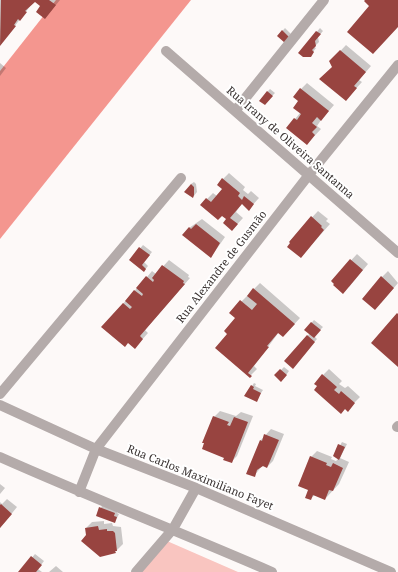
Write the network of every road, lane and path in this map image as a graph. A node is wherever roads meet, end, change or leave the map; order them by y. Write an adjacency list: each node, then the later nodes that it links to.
1 (324, 0): 4 (street)
2 (166, 51): 4 (street, Rua Irany de Oliveira Santanna)
3 (398, 65): 5 (street, Rua Alexandre de Gusmão)
4 (235, 111): 5 (street, Rua Irany de Oliveira Santanna)
5 (308, 176): 7 (street, Rua Irany de Oliveira Santanna); 10 (street, Rua Alexandre de Gusmão)
6 (182, 178): 8 (street)
7 (398, 253)
8 (0, 394)
9 (0, 405): 10 (street, Rua Carlos Maximiliano Fayet)
10 (96, 449): 12 (street, Rua Carlos Maximiliano Fayet); 13 (street, Rua Alexandre de Gusmão)
11 (0, 457): 13 (street)
12 (196, 488): 14 (street); 17 (street, Rua Carlos Maximiliano Fayet)
13 (79, 492): 14 (street)
14 (173, 529): 15 (street); 16 (street)
15 (136, 572)
16 (272, 572)
17 (391, 572)

